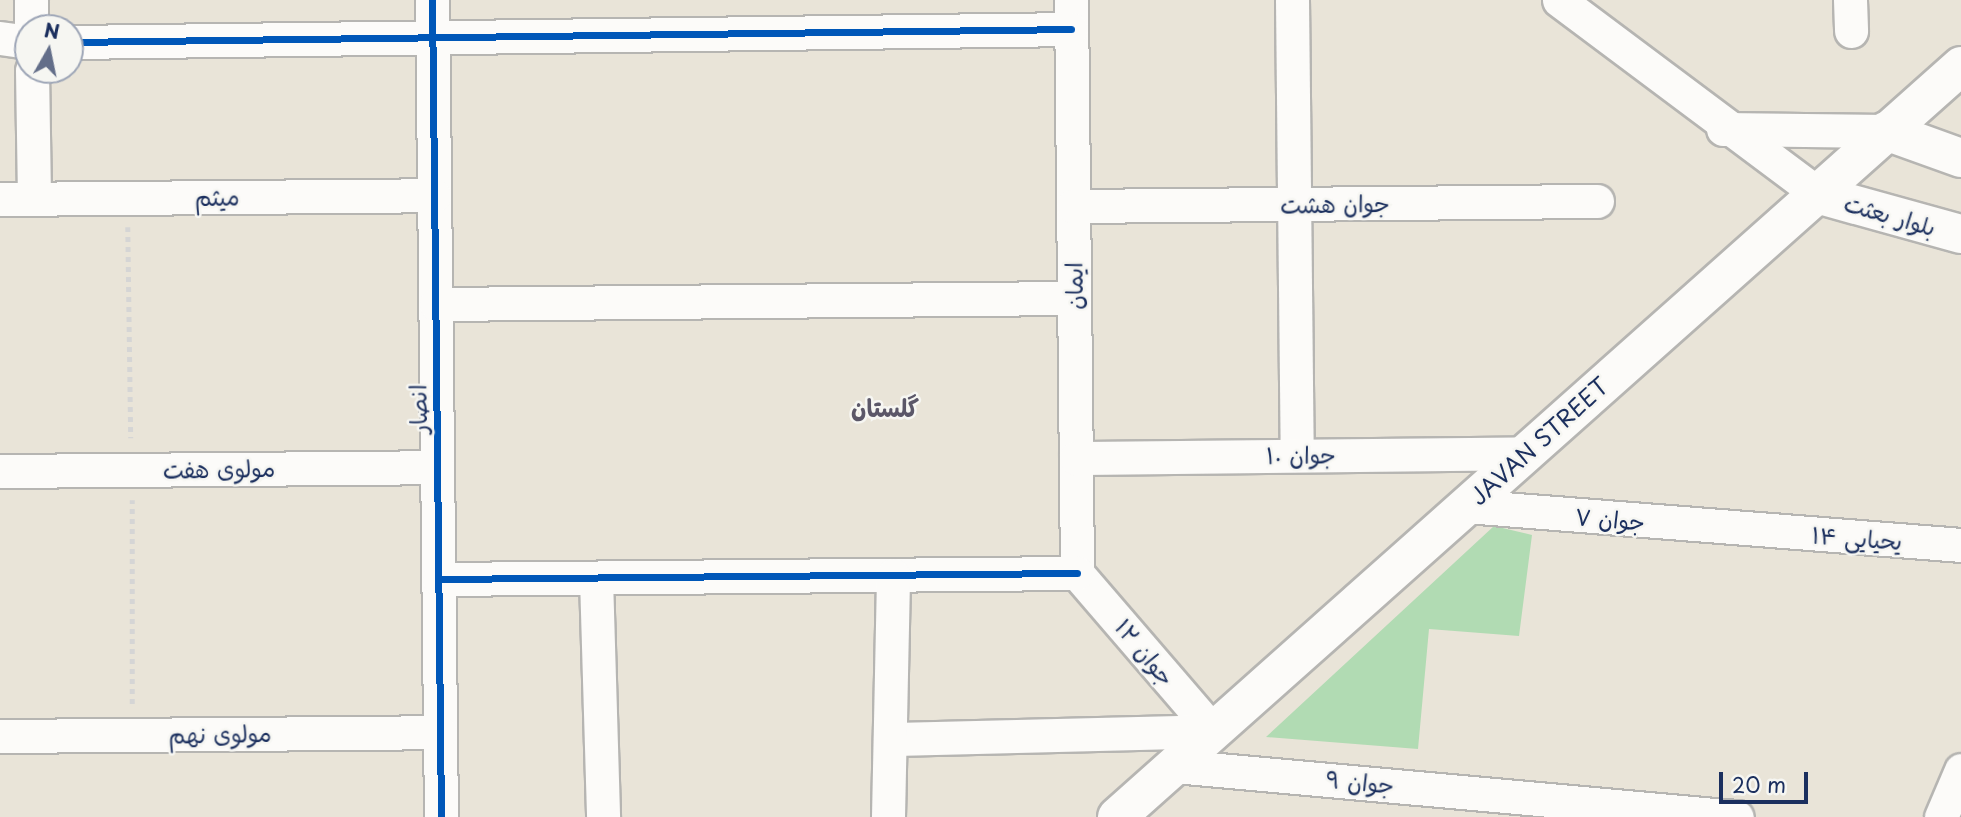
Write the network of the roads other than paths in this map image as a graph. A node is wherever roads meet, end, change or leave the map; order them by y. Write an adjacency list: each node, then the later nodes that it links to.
1 (432, 0): 5 (street, انصار)
2 (1292, 0): 17 (street)
3 (1559, 0): 9 (street)
4 (1071, 15): 5 (street); 18 (street, ایمان)
5 (433, 35): 6 (street); 12 (street, انصار)
6 (84, 41)
7 (1961, 66): 10 (main road, JAVAN STREET)
8 (32, 84): 14 (street)
9 (1723, 128): 10 (street); 13 (street)
10 (1886, 131): 11 (main road); 13 (main road, JAVAN STREET)
11 (1961, 158)
12 (434, 195): 14 (street, میثم); 21 (street, انصار)
13 (1820, 195): 19 (main road, بلوار بعثت); 22 (main road, JAVAN STREET)
14 (34, 198): 15 (street, میثم)
15 (0, 199)
16 (1597, 201): 17 (street, جوان هشت)
17 (1294, 204): 18 (street, جوان هشت); 23 (street)
18 (1073, 206): 20 (street, ایمان)
19 (1961, 234)
20 (1074, 298): 21 (street); 24 (street, ایمان)
21 (436, 304): 25 (street, انصار)
22 (1525, 453): 23 (street, جوان ۱۰); 27 (main road, JAVAN STREET)
23 (1297, 455): 24 (street, جوان ۱۰)
24 (1076, 458): 30 (street, ایمان)
25 (438, 467): 26 (street, مولوی هفت); 33 (street, انصار)
26 (0, 471)
27 (1466, 506): 28 (street, جوان ۷); 34 (main road, JAVAN STREET)
28 (1753, 532): 29 (street, یحیایی ۱۴)
29 (1961, 545)
30 (1077, 573): 31 (street); 34 (street, جوان ۱۲)
31 (893, 575): 32 (street); 37 (street)
32 (596, 578): 33 (street); 41 (street)
33 (439, 579): 35 (street, انصار)
34 (1213, 731): 37 (street); 38 (main road, JAVAN STREET)
35 (440, 732): 36 (street, مولوی نهم); 40 (street, انصار)
36 (0, 736)
37 (891, 739): 42 (street)
38 (1175, 766): 43 (main road, JAVAN STREET); 44 (street, جوان ۹)
39 (1961, 769): 45 (street)
40 (441, 817)
41 (603, 817)
42 (888, 817)
43 (1117, 817)
44 (1737, 817)
45 (1941, 817)

